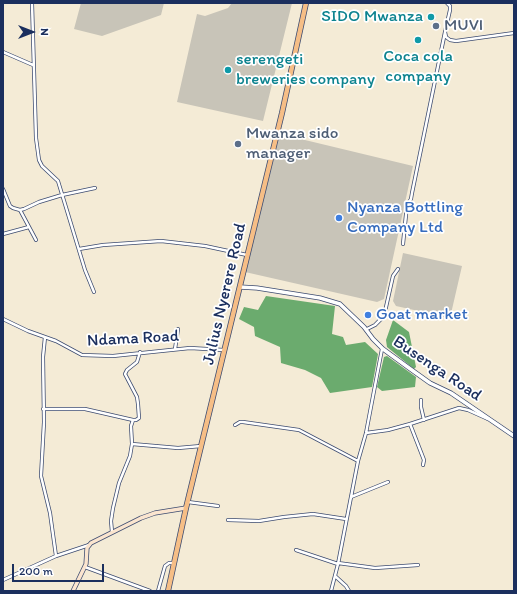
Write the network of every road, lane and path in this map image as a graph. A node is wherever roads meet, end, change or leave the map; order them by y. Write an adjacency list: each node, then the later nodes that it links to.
1 (32, 3): 7 (street)
2 (306, 3): 17 (highway, Julius Nyerere Road)
3 (447, 3): 4 (street)
4 (444, 32): 5 (street); 15 (street)
5 (514, 33)
6 (3, 52): 7 (street)
7 (33, 65): 10 (street)
8 (95, 188): 10 (street)
9 (3, 189): 11 (street)
10 (62, 195): 11 (street); 16 (street)
11 (20, 210): 12 (street)
12 (29, 227): 13 (street); 14 (street)
13 (3, 234)
14 (36, 240)
15 (403, 244)
16 (79, 249): 17 (street); 20 (street)
17 (247, 255): 19 (highway, Julius Nyerere Road)
18 (398, 269): 23 (street)
19 (240, 286): 23 (street, Busenga Road); 27 (highway, Julius Nyerere Road)
20 (94, 292)
21 (3, 319): 24 (street, Ndama Road)
22 (178, 328): 26 (street)
23 (367, 329): 25 (street, Busenga Road)
24 (45, 338): 28 (street, Ndama Road); 30 (street)
25 (382, 348): 33 (street, Busenga Road); 36 (street)
26 (175, 349): 27 (street, Ndama Road); 28 (street, Ndama Road)
27 (225, 350): 39 (highway, Julius Nyerere Road)
28 (140, 352): 31 (street)
29 (421, 400): 32 (street)
30 (43, 409): 31 (street); 52 (street)
31 (133, 420): 38 (street)
32 (424, 420): 33 (street); 34 (street)
33 (489, 420): 37 (street, Busenga Road)
34 (410, 424): 36 (street); 41 (street)
35 (235, 425): 40 (street)
36 (366, 433): 40 (street)
37 (514, 436)
38 (132, 444): 39 (street); 49 (street)
39 (202, 446): 44 (highway, Julius Nyerere Road)
40 (358, 461): 43 (street)
41 (423, 465)
42 (388, 482): 43 (street)
43 (351, 498): 47 (street)
44 (188, 502): 45 (street); 46 (highway, Julius Nyerere Road)
45 (218, 506)
46 (186, 508): 49 (main road); 53 (highway, Julius Nyerere Road)
47 (346, 519): 48 (street); 54 (street)
48 (228, 520)
49 (112, 532): 50 (main road)
50 (88, 545): 52 (street); 56 (main road)
51 (296, 550): 54 (street)
52 (56, 556): 58 (street)
53 (174, 563): 61 (street); 62 (highway, Julius Nyerere Road)
54 (338, 564): 55 (street); 57 (street)
55 (418, 565)
56 (85, 567): 59 (main road); 60 (street)
57 (335, 576): 63 (street); 64 (street)
58 (3, 580)
59 (73, 591)
60 (150, 591)
61 (158, 591)
62 (168, 591)
63 (331, 591)
64 (349, 591)

